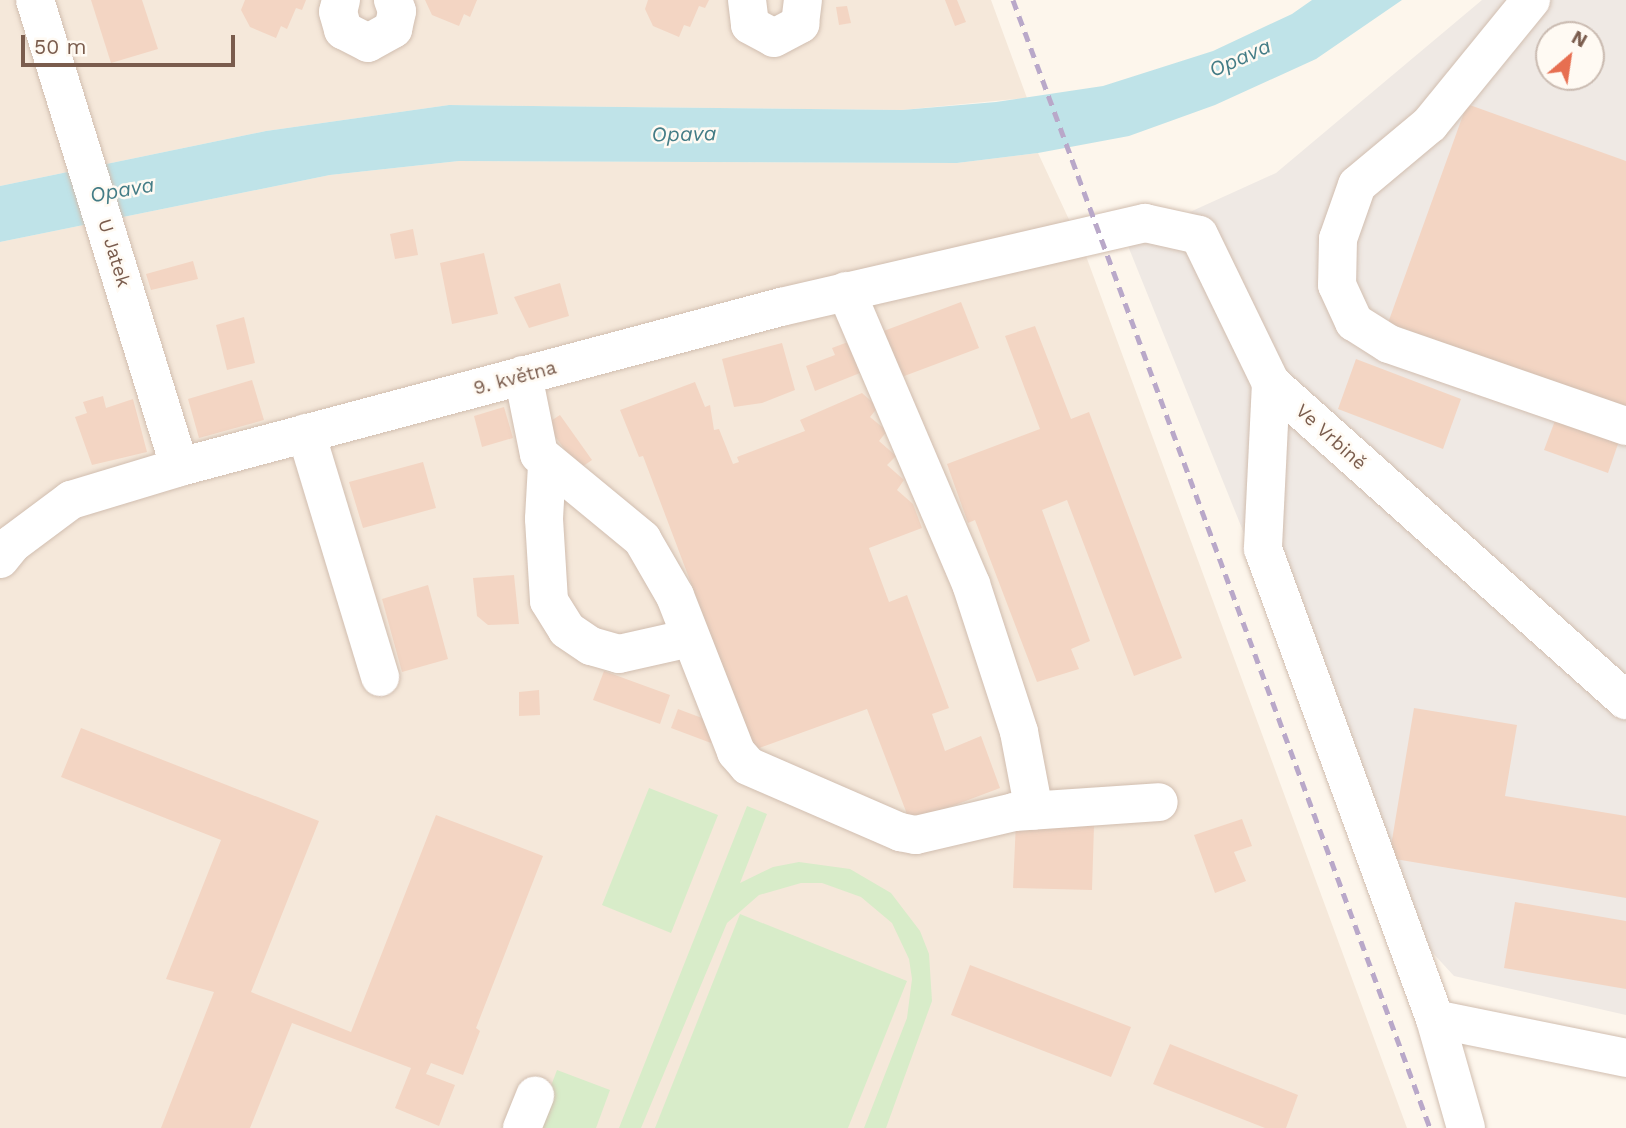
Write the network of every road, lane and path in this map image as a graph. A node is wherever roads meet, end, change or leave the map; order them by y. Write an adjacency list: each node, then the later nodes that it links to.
1 (35, 0): 14 (street, U Jatek)
2 (393, 0): 6 (street)
3 (747, 0): 4 (street)
4 (803, 0)
5 (1531, 0): 11 (street)
6 (341, 1)
7 (1052, 241): 8 (street, 9. května); 10 (street, Ve Vrbině)
8 (846, 291): 9 (street, 9. května); 20 (street)
9 (523, 375): 12 (street, 9. května); 13 (street)
10 (1271, 383): 18 (street, Ve Vrbině); 21 (street)
11 (1626, 426)
12 (306, 433): 14 (street, 9. května); 17 (street)
13 (547, 465): 16 (street); 16 (street)
14 (180, 467): 15 (street, 9. května)
15 (0, 559)
16 (690, 638): 20 (street)
17 (380, 677)
18 (1626, 700)
19 (1159, 802): 20 (street)
20 (1034, 811)
21 (1435, 1019): 22 (street); 23 (street)
22 (1626, 1058)
23 (1466, 1128)

